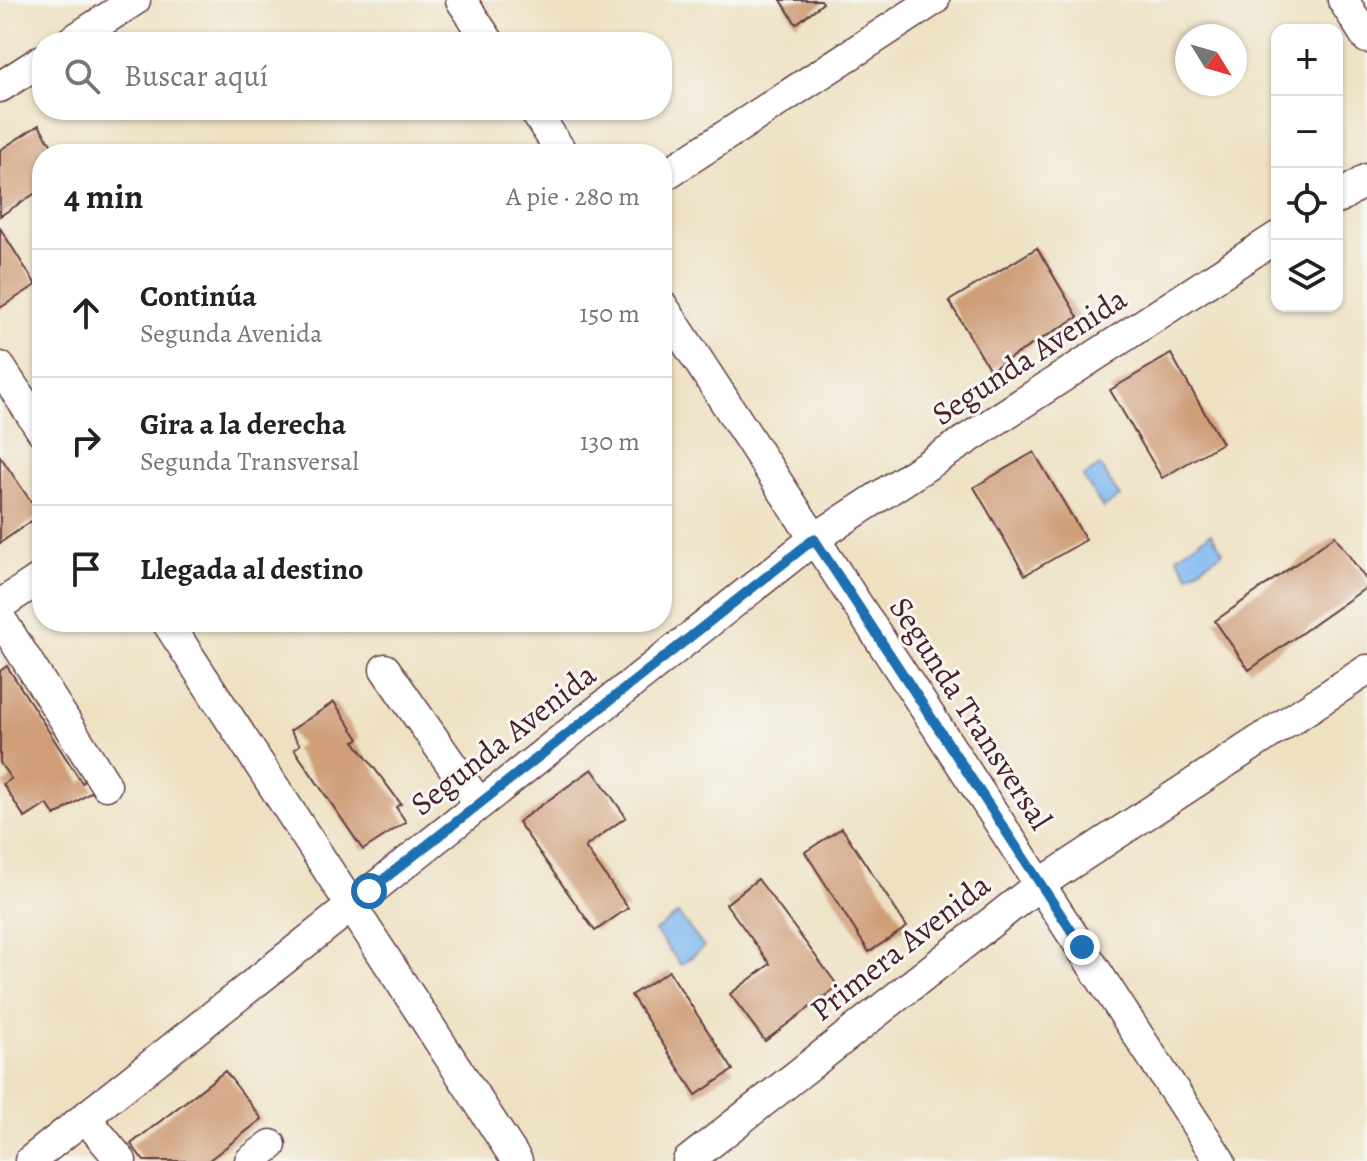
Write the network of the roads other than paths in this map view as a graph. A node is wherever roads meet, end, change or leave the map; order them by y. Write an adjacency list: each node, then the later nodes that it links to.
1 (135, 0): 5 (street)
2 (461, 0): 6 (street)
3 (934, 0): 12 (street)
4 (1343, 0): 7 (street)
5 (85, 32)
6 (482, 32)
7 (1367, 38)
8 (32, 66): 9 (street)
9 (0, 87)
10 (541, 120): 11 (street)
11 (556, 144)
12 (672, 170)
13 (1367, 179): 14 (street)
14 (1343, 195)
15 (1272, 240): 19 (street, Segunda Avenida)
16 (672, 320): 19 (street, Segunda Transversal)
17 (0, 367): 18 (street)
18 (32, 416)
19 (814, 539): 27 (street, Segunda Avenida); 28 (street, Segunda Transversal)
20 (32, 584): 21 (street)
21 (0, 605)
22 (0, 618): 26 (street)
23 (174, 632): 29 (street)
24 (385, 669): 27 (street)
25 (1367, 670): 28 (street, Primera Avenida)
26 (106, 785)
27 (479, 804): 29 (street, Segunda Avenida)
28 (1040, 884): 34 (street, Primera Avenida); 35 (street, Segunda Transversal)
29 (352, 904): 30 (street, Segunda Avenida); 33 (street)
30 (85, 1117): 31 (street, Segunda Avenida); 32 (street)
31 (30, 1161)
32 (121, 1161)
33 (517, 1161)
34 (688, 1161)
35 (1220, 1161)

